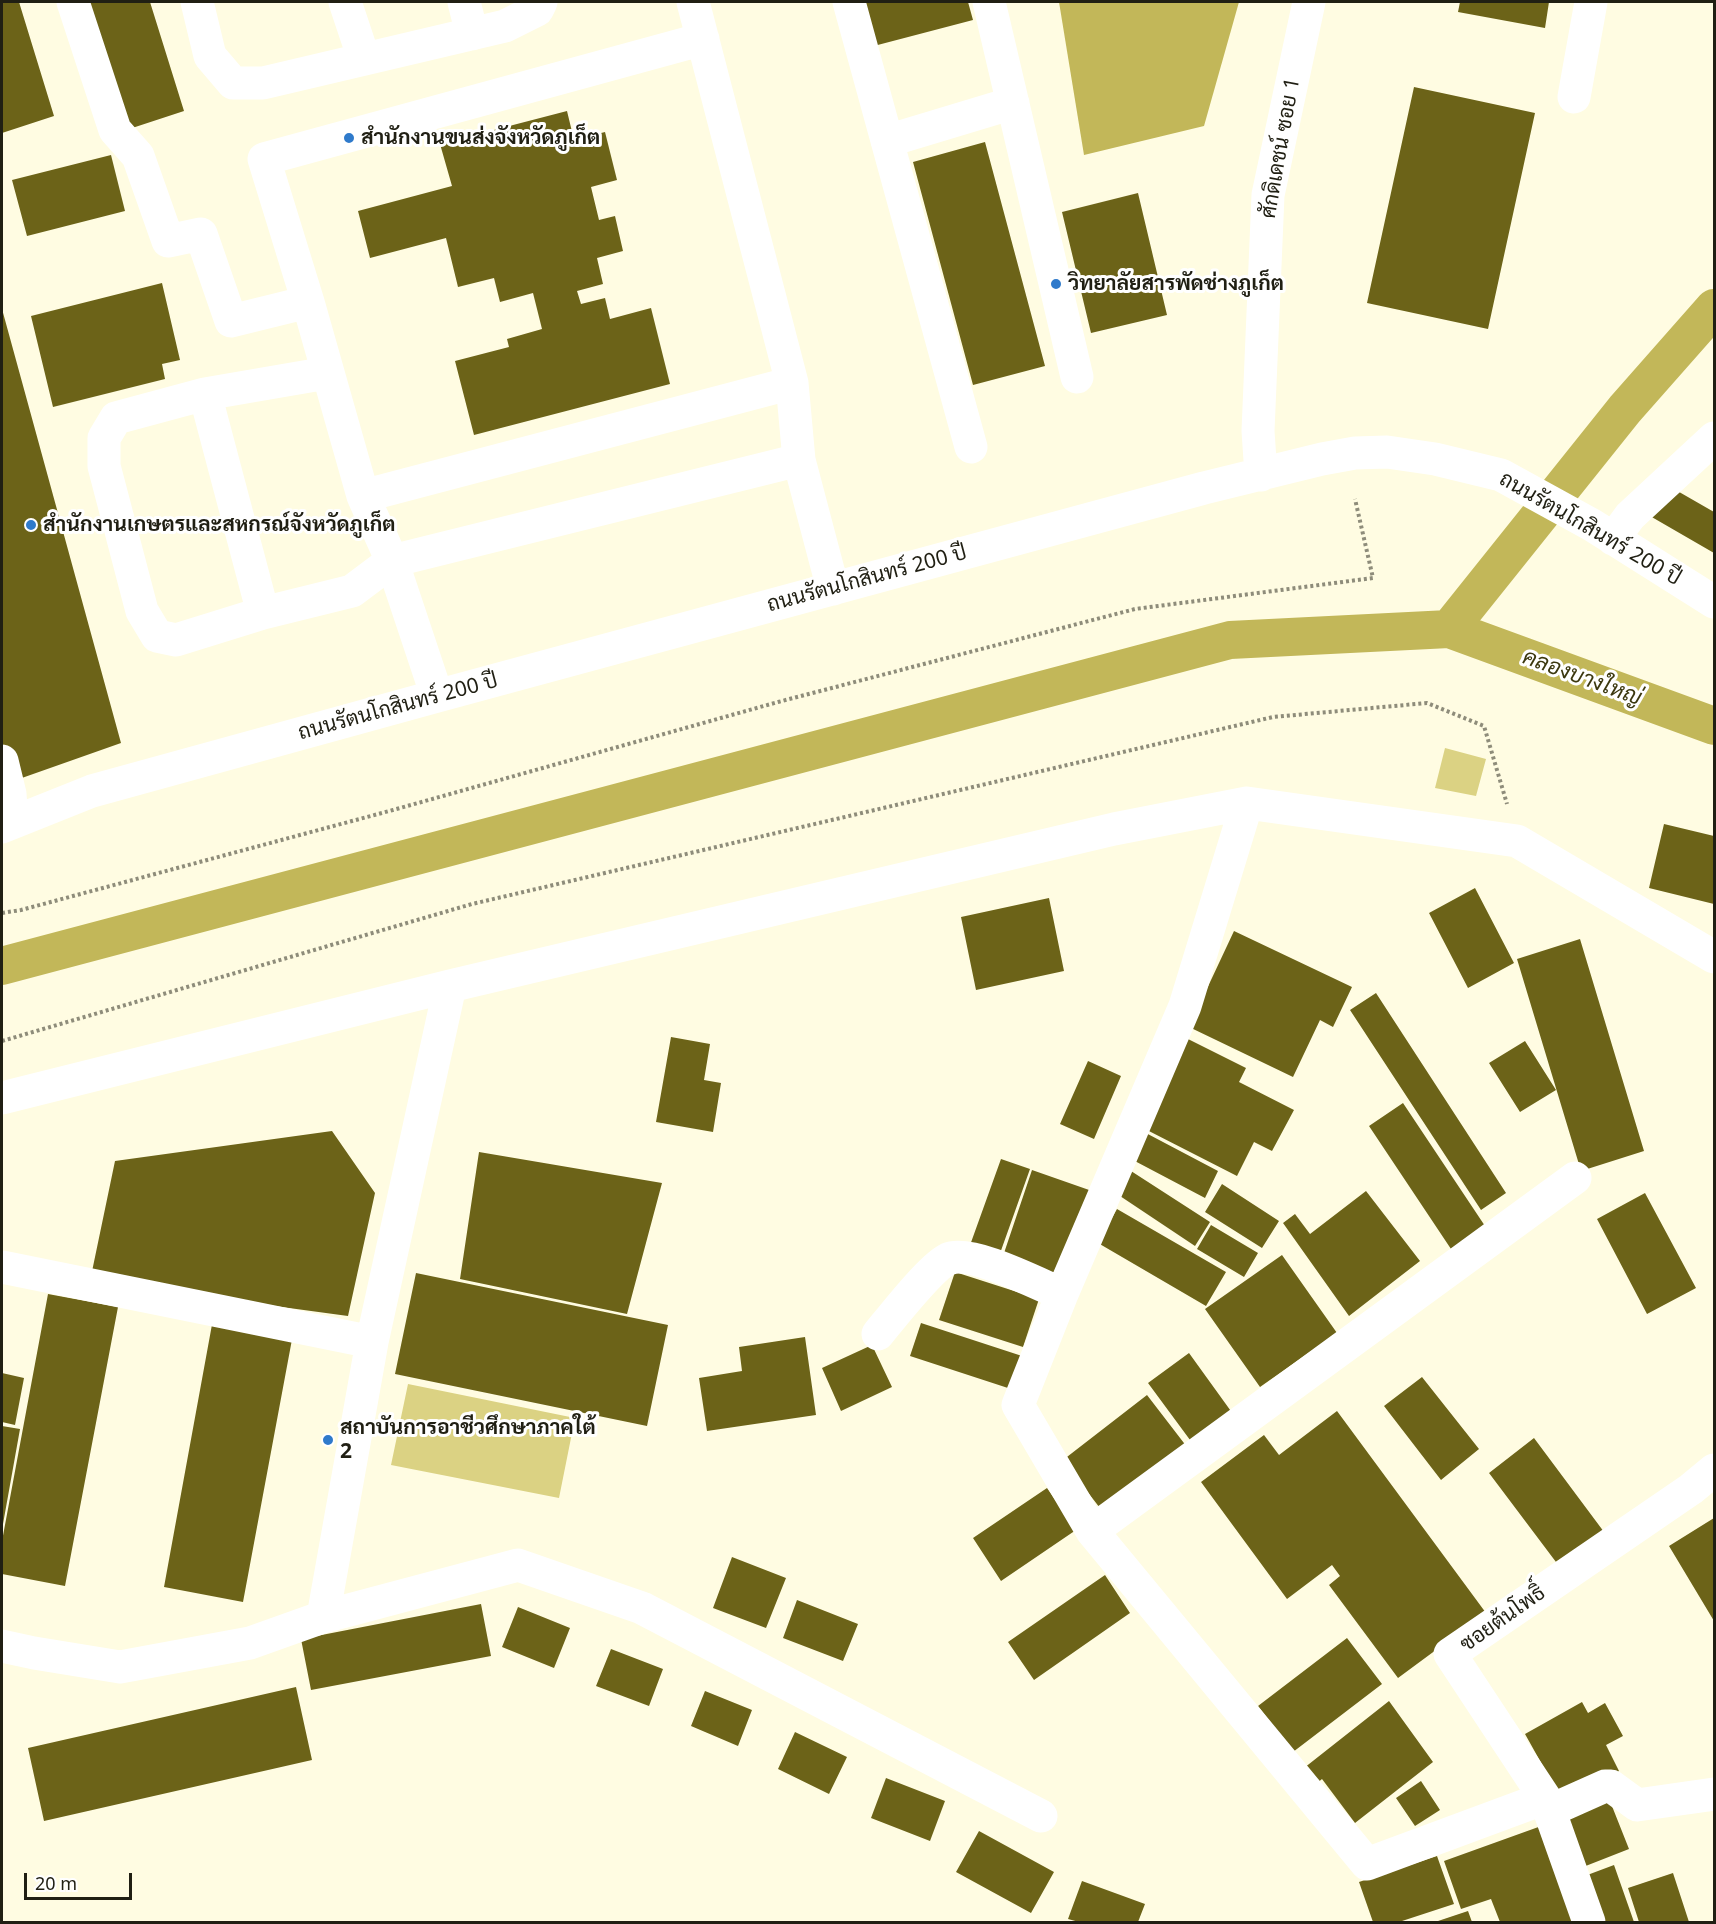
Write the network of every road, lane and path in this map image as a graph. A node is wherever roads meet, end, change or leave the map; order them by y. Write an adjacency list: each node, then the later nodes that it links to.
1 (73, 2): 17 (street)
2 (197, 2): 13 (street)
3 (345, 2): 13 (street)
4 (464, 2): 11 (street)
5 (541, 2): 11 (street)
6 (693, 2): 12 (street)
7 (849, 2): 16 (street)
8 (989, 2): 15 (street)
9 (1309, 2): 25 (street, ศักดิเดชน์ ซอย 1)
10 (1591, 2): 14 (street)
11 (472, 34): 13 (street)
12 (703, 39): 17 (street); 20 (street)
13 (364, 59)
14 (1574, 97)
15 (1013, 103): 16 (street); 19 (street)
16 (887, 141): 23 (street)
17 (308, 302): 18 (street)
18 (327, 373): 21 (street); 26 (street)
19 (1077, 376)
20 (792, 383): 24 (street); 26 (street)
21 (204, 394): 32 (street); 32 (street)
22 (1714, 438): 28 (street)
23 (971, 447)
24 (799, 460): 29 (street); 30 (street)
25 (1261, 475): 28 (street, ถนนรัตนโกสินทร์ 200 ปี); 30 (street, ถนนรัตนโกสินทร์ 200 ปี)
26 (363, 496): 29 (street)
27 (1355, 499): 38 (path)
28 (1603, 532): 31 (street, ถนนรัตนโกสินทร์ 200 ปี)
29 (392, 561): 32 (street); 33 (street)
30 (833, 589): 33 (street, ถนนรัตนโกสินทร์ 200 ปี)
31 (1714, 602)
32 (263, 613)
33 (437, 696): 36 (street, ถนนรัตนโกสินทร์ 200 ปี)
34 (2, 761): 36 (street)
35 (1247, 803): 37 (street); 40 (street); 45 (street)
36 (7, 825)
37 (1517, 841): 39 (street); 41 (path)
38 (2, 913)
39 (1714, 957)
40 (450, 986): 42 (street); 47 (street)
41 (2, 1041)
42 (2, 1098)
43 (1575, 1178): 49 (street)
44 (2, 1267): 47 (street)
45 (1062, 1294): 46 (street); 49 (street)
46 (878, 1334)
47 (372, 1342): 50 (street)
48 (1714, 1470): 53 (street, ซอยต้นโพธิ์)
49 (1092, 1531): 53 (street)
50 (323, 1617): 51 (street); 54 (street)
51 (2, 1646)
52 (1714, 1794): 53 (street)
53 (1547, 1804): 55 (street, ซอยต้นโพธิ์)
54 (1041, 1816)
55 (1589, 1923)

